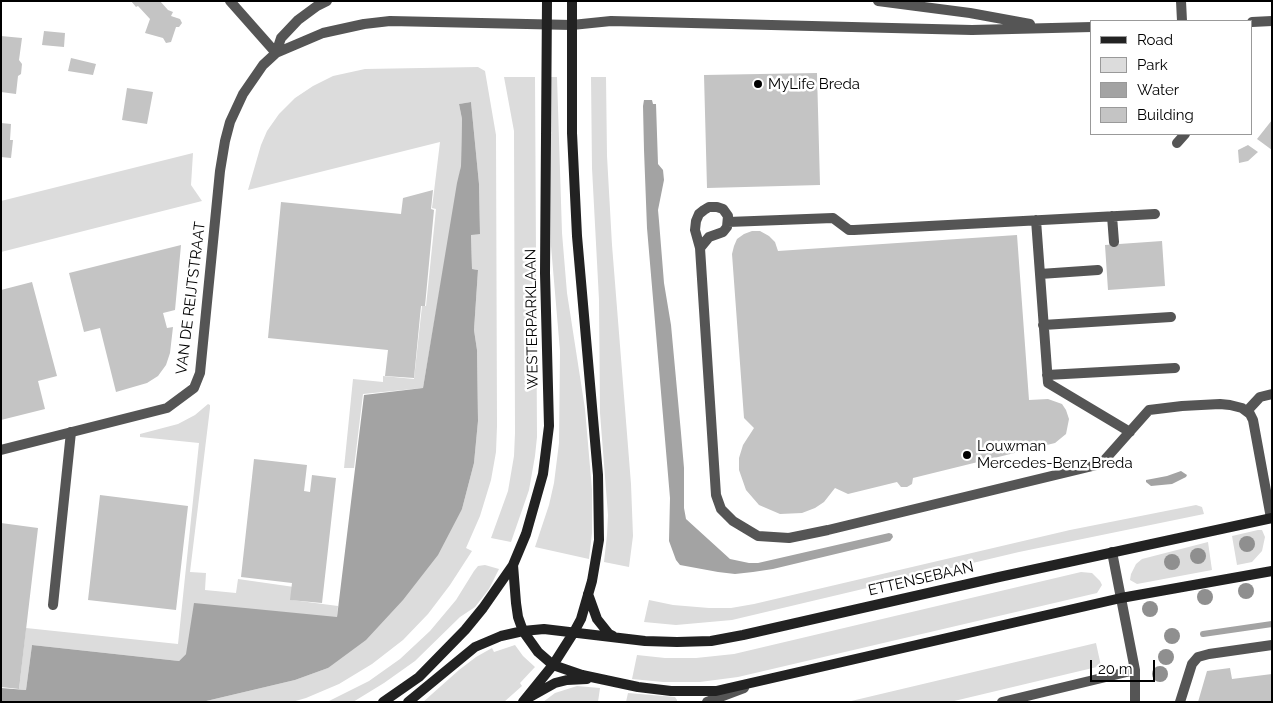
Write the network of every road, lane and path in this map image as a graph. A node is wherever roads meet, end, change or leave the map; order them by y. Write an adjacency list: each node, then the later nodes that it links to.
1 (230, 1): 14 (street)
2 (327, 1): 14 (street, VAN DE REIJTSTRAAT)
3 (547, 1): 10 (main road, WESTERPARKLAAN)
4 (572, 1): 11 (main road)
5 (878, 1): 13 (street)
6 (1181, 1): 7 (street)
7 (1182, 20)
8 (1272, 21): 9 (street)
9 (1253, 22)
10 (546, 24): 11 (street, VAN DE REIJTSTRAAT); 14 (street, VAN DE REIJTSTRAAT); 36 (main road, WESTERPARKLAAN)
11 (572, 25): 13 (street, VAN DE REIJTSTRAAT); 38 (main road)
12 (1090, 27): 13 (street)
13 (1051, 28)
14 (276, 53): 31 (street, VAN DE REIJTSTRAAT)
15 (1184, 135): 16 (street)
16 (1177, 143)
17 (1154, 214): 18 (street)
18 (1112, 216): 19 (street); 21 (street)
19 (1036, 220): 20 (street); 24 (street)
20 (728, 222): 22 (street); 22 (street)
21 (1114, 242)
22 (700, 248): 32 (street)
23 (1098, 270): 24 (street)
24 (1040, 274): 26 (street)
25 (1171, 317): 26 (street)
26 (1043, 325): 28 (street)
27 (1175, 368): 28 (street)
28 (1047, 376): 32 (street)
29 (1272, 394): 30 (street)
30 (1247, 412): 32 (street); 34 (street)
31 (71, 432): 33 (street, VAN DE REIJTSTRAAT); 40 (street)
32 (1130, 432)
33 (1, 450)
34 (1272, 519): 35 (main road, ETTENSEBAAN)
35 (1112, 552): 39 (street); 43 (main road, ETTENSEBAAN)
36 (513, 565): 41 (main road, WESTERPARKLAAN); 49 (main road)
37 (1272, 571): 39 (main road)
38 (588, 594): 42 (main road); 43 (main road)
39 (1121, 598): 46 (street); 48 (main road)
40 (53, 605)
41 (523, 631): 42 (main road, ETTENSEBAAN); 45 (main road); 50 (main road, ETTENSEBAAN)
42 (574, 632): 43 (main road, ETTENSEBAAN); 45 (main road)
43 (618, 637)
44 (1272, 645): 55 (street)
45 (553, 665): 47 (main road); 51 (main road)
46 (1135, 670): 53 (street); 54 (street)
47 (596, 678): 48 (main road); 51 (main road)
48 (762, 681): 52 (street)
49 (382, 702)
50 (408, 702)
51 (523, 702)
52 (707, 702)
53 (1002, 702)
54 (1135, 702)
55 (1180, 702)

